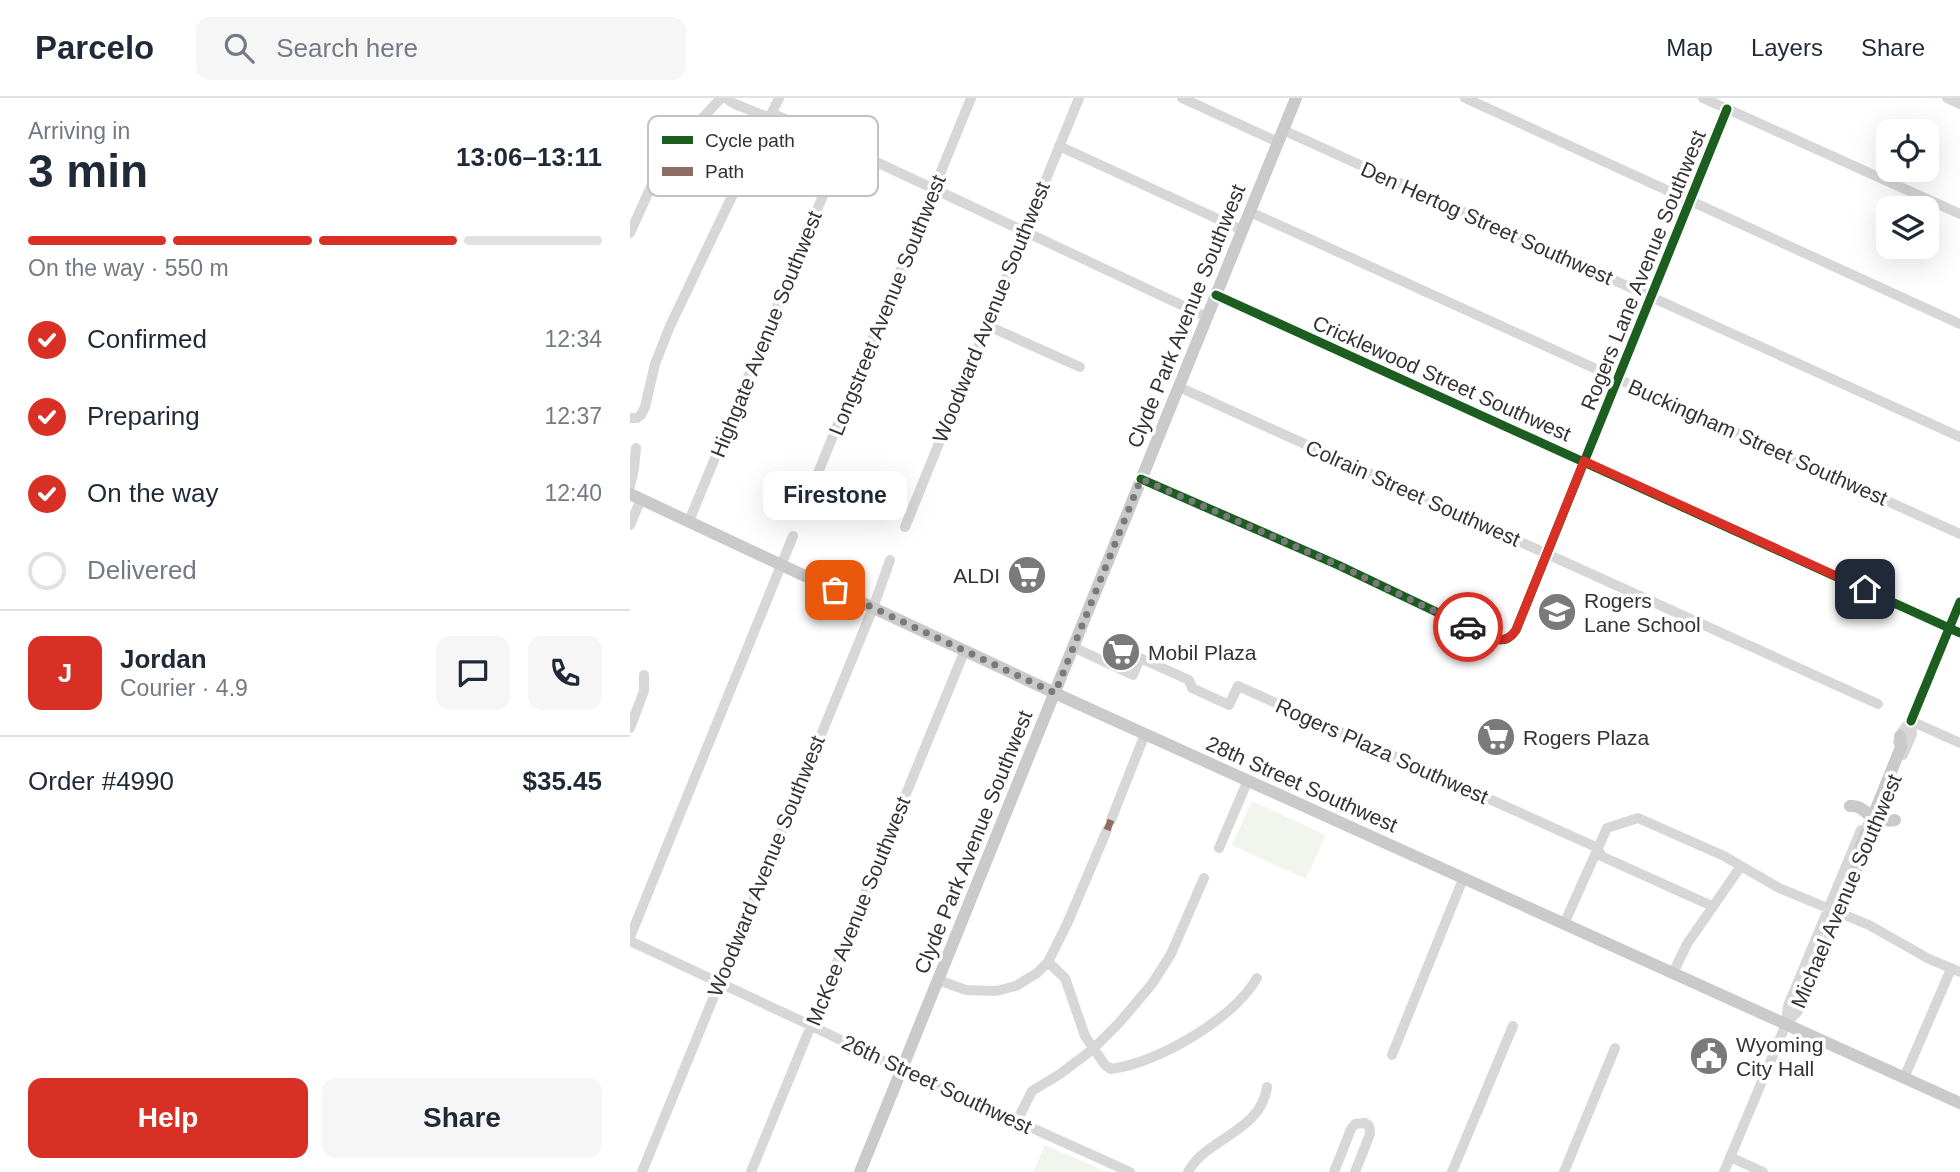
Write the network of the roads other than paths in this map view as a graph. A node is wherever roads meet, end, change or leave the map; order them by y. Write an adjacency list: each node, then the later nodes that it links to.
1 (723, 98): 12 (street); 13 (street)
2 (779, 98): 13 (street)
3 (971, 98): 17 (street, Longstreet Avenue Southwest)
4 (1079, 98): 15 (street, Woodward Avenue Southwest)
5 (1182, 98): 14 (street, Den Hertog Street Southwest)
6 (1296, 98): 14 (main road, Clyde Park Avenue Southwest)
7 (1465, 98): 21 (street)
8 (1703, 98): 11 (street)
9 (1947, 98): 10 (street)
10 (1960, 104)
11 (1727, 109): 21 (street, Rogers Lane Avenue Southwest); 23 (street)
12 (706, 116)
13 (771, 116)
14 (1280, 136): 22 (main road, Clyde Park Avenue Southwest); 28 (street, Den Hertog Street Southwest)
15 (1059, 146): 24 (street); 26 (street, Woodward Avenue Southwest)
16 (878, 164): 17 (street)
17 (933, 190): 26 (street); 42 (street, Longstreet Avenue Southwest)
18 (648, 193): 25 (street)
19 (733, 196): 35 (street)
20 (823, 196): 43 (street, Highgate Avenue Southwest)
21 (1690, 200): 28 (street, Rogers Lane Avenue Southwest); 30 (street)
22 (1250, 212): 24 (main road, Clyde Park Avenue Southwest); 33 (street, Buckingham Street Southwest)
23 (1960, 214)
24 (1242, 229): 27 (main road, Clyde Park Avenue Southwest)
25 (630, 233)
26 (1024, 233): 29 (street); 31 (street, Woodward Avenue Southwest)
27 (1216, 295): 29 (main road, Clyde Park Avenue Southwest); 38 (street, Cricklewood Street Southwest)
28 (1651, 297): 33 (street, Rogers Lane Avenue Southwest); 36 (street, Den Hertog Street Southwest)
29 (1207, 317): 34 (main road, Clyde Park Avenue Southwest)
30 (1960, 324)
31 (986, 325): 32 (street); 45 (street, Woodward Avenue Southwest)
32 (1080, 367)
33 (1617, 379): 38 (street, Rogers Lane Avenue Southwest); 46 (street, Buckingham Street Southwest)
34 (1179, 387): 39 (main road, Clyde Park Avenue Southwest); 48 (street, Colrain Street Southwest)
35 (630, 418)
36 (1960, 437)
37 (636, 448): 40 (street)
38 (1584, 461): 48 (street, Rogers Lane Avenue Southwest); 53 (street, Cricklewood Street Southwest)
39 (1141, 479): 48 (street, Rogers Lane Avenue Southwest); 54 (main road, Clyde Park Avenue Southwest)
40 (630, 486)
41 (635, 497): 43 (main road, 28th Street Southwest); 44 (street)
42 (802, 512)
43 (689, 521): 50 (main road, 28th Street Southwest)
44 (630, 525)
45 (905, 527)
46 (1960, 534)
47 (793, 536): 50 (street)
48 (1547, 554): 58 (street, Colrain Street Southwest)
49 (890, 561): 52 (street, Woodward Avenue Southwest)
50 (781, 564): 52 (main road, 28th Street Southwest); 75 (street)
51 (1960, 602): 53 (street, Michael Avenue Southwest)
52 (873, 608): 55 (main road, 28th Street Southwest); 81 (street, Woodward Avenue Southwest)
53 (1955, 630): 59 (street, Michael Avenue Southwest)
54 (1073, 647): 57 (main road, Clyde Park Avenue Southwest); 67 (street, Rogers Plaza Southwest)
55 (965, 650): 57 (main road, 28th Street Southwest); 83 (street, McKee Avenue Southwest)
56 (644, 676): 60 (street)
57 (1055, 693): 61 (main road, 28th Street Southwest); 80 (main road, Clyde Park Avenue Southwest)
58 (1878, 704)
59 (1911, 721): 62 (street, Michael Avenue Southwest); 63 (street); 65 (street, Michael Avenue Southwest)
60 (630, 728)
61 (1145, 734): 64 (main road, 28th Street Southwest); 76 (street)
62 (1900, 736): 65 (main road)
63 (1960, 743)
64 (1248, 780): 66 (street); 71 (main road, 28th Street Southwest)
65 (1873, 814): 69 (main road); 73 (street, Michael Avenue Southwest)
66 (1219, 848)
67 (1598, 848): 68 (street); 72 (street, Rogers Plaza Southwest); 74 (street)
68 (1741, 866): 72 (street); 73 (street)
69 (1857, 868): 73 (street, Michael Avenue Southwest)
70 (1204, 878): 86 (street)
71 (1463, 879): 74 (main road, 28th Street Southwest); 87 (street)
72 (1712, 906): 78 (street)
73 (1834, 910): 77 (street); 82 (street, Michael Avenue Southwest)
74 (1564, 924): 78 (main road, 28th Street Southwest)
75 (630, 939): 81 (street, 26th Street Southwest)
76 (1048, 961): 80 (street); 86 (street)
77 (1956, 971): 89 (street)
78 (1674, 973): 82 (main road, 28th Street Southwest)
79 (1257, 978): 86 (street)
80 (938, 980): 88 (main road, Clyde Park Avenue Southwest)
81 (719, 983): 83 (street, 26th Street Southwest); 94 (street, Woodward Avenue Southwest)
82 (1786, 1024): 89 (main road, 28th Street Southwest); 93 (street, Michael Avenue Southwest)
83 (812, 1026): 88 (street, 26th Street Southwest); 95 (street, McKee Avenue Southwest)
84 (1513, 1026): 101 (street)
85 (1615, 1048): 102 (street)
86 (1093, 1049): 92 (street)
87 (1392, 1055)
88 (902, 1069): 92 (street, 26th Street Southwest); 96 (main road, Clyde Park Avenue Southwest)
89 (1904, 1078): 91 (main road, 28th Street Southwest)
90 (1267, 1087): 98 (street)
91 (1960, 1103)
92 (1017, 1121): 97 (street, 26th Street Southwest)
93 (1730, 1157): 103 (street, Michael Avenue Southwest); 104 (street)
94 (642, 1172)
95 (751, 1172)
96 (860, 1172)
97 (1130, 1172)
98 (1188, 1172)
99 (1334, 1172): 100 (street)
100 (1355, 1172)
101 (1452, 1172)
102 (1564, 1172)
103 (1724, 1172)
104 (1763, 1172)

